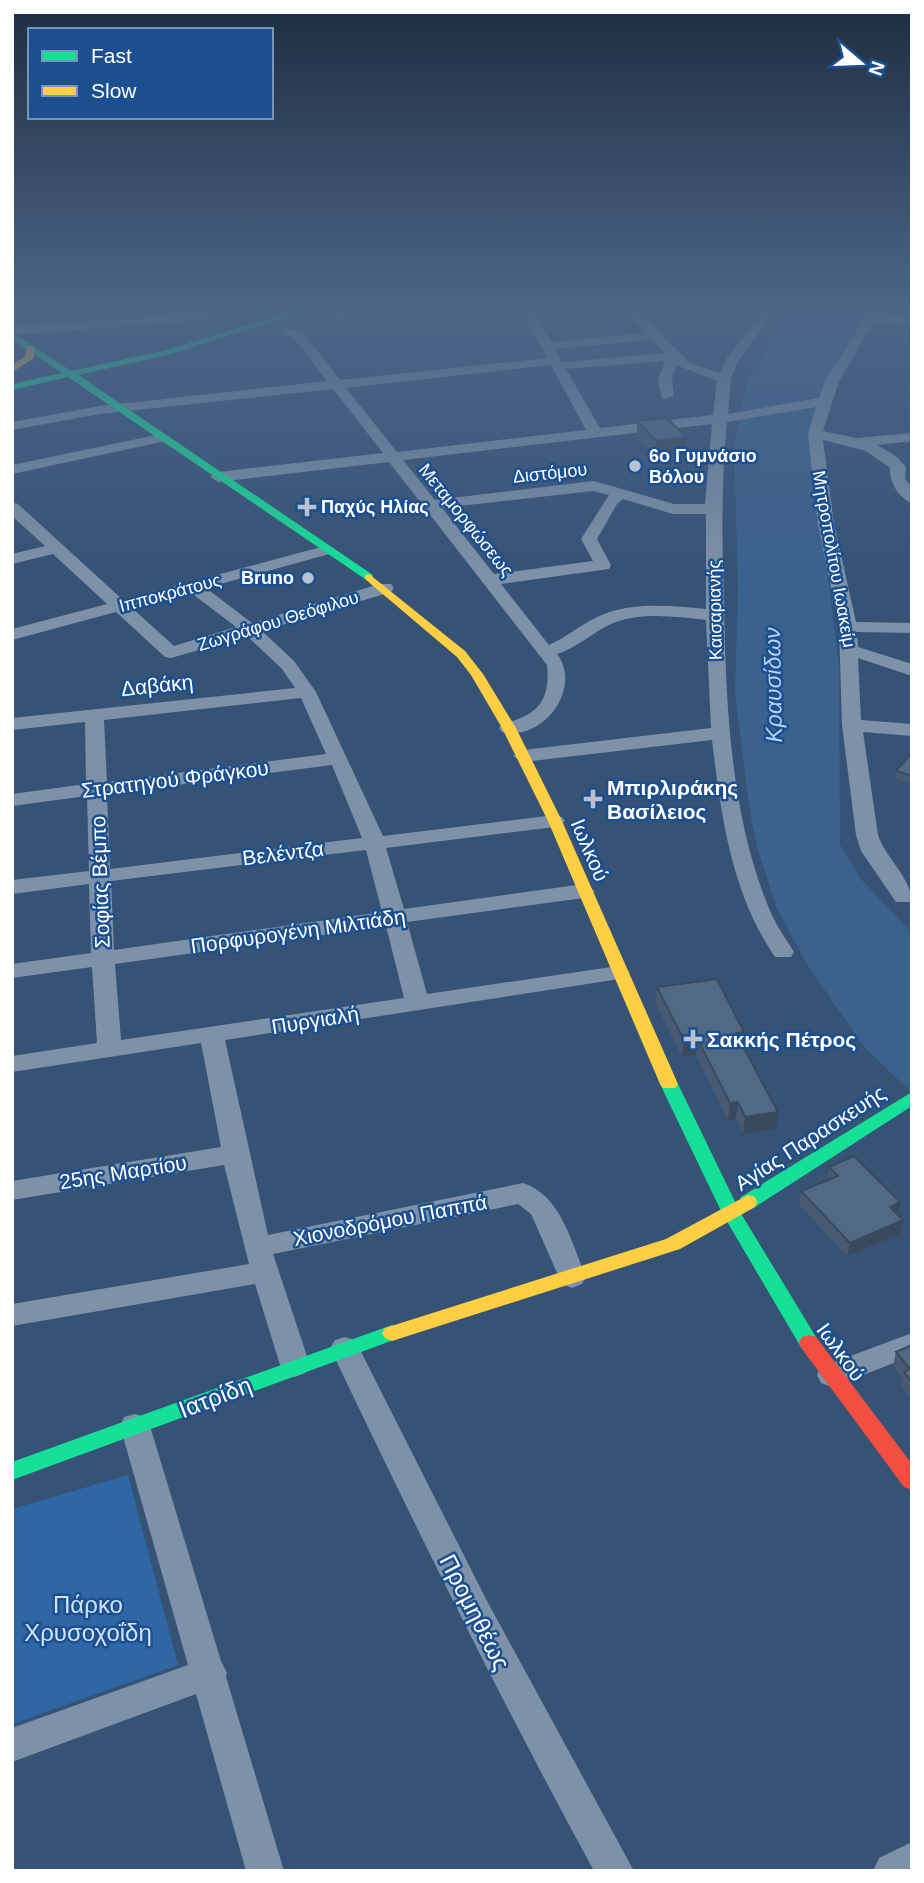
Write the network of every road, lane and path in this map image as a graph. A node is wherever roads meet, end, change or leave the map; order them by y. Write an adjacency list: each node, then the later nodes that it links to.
1 (104, 397): 8 (main road, Ιωλκού)
2 (219, 397): 8 (street)
3 (345, 397): 16 (street, Μεταμορφώσεως)
4 (575, 397): 11 (street)
5 (724, 397): 9 (street, Καισαριανής)
6 (825, 397): 7 (street, Μητροπολίτου Ιωακείμ)
7 (821, 403): 9 (street); 14 (street, Μητροπολίτου Ιωακείμ)
8 (119, 408): 10 (street); 13 (main road, Ιωλκού)
9 (724, 418): 11 (street); 22 (street, Καισαριανής)
10 (12, 426)
11 (594, 431): 16 (street)
12 (912, 437): 15 (street)
13 (161, 438): 17 (street); 18 (main road, Ιωλκού)
14 (816, 439): 15 (street); 32 (street, Μητροπολίτου Ιωακείμ)
15 (851, 443): 20 (street)
16 (391, 456): 18 (street); 21 (street, Μεταμορφώσεως)
17 (12, 470)
18 (218, 477): 25 (main road, Ιωλκού)
19 (621, 494): 21 (street, Διστόμου); 22 (street, Διστόμου); 27 (street)
20 (912, 498)
21 (430, 505): 27 (street, Μεταμορφώσεως)
22 (713, 509): 31 (street, Καισαριανής)
23 (17, 516): 24 (street)
24 (57, 548): 26 (street); 30 (street)
25 (327, 550): 28 (street, Ιπποκράτους); 29 (main road, Ιωλκού)
26 (12, 559)
27 (490, 580): 36 (street, Μεταμορφώσεως)
28 (194, 587): 30 (street, Ιπποκράτους); 34 (street)
29 (385, 588): 34 (street, Ζωγράφου Θεόφιλου); 43 (main road, Ιωλκού)
30 (122, 606): 34 (street, Ζωγράφου Θεόφιλου); 35 (street, Ιπποκράτους)
31 (715, 615): 36 (street); 45 (street, Καισαριανής)
32 (848, 627): 33 (street); 37 (street, Μητροπολίτου Ιωακείμ)
33 (912, 628)
34 (251, 630): 39 (street)
35 (12, 635)
36 (547, 651): 43 (street, Μεταμορφώσεως)
37 (850, 651): 38 (street); 42 (street, Μητροπολίτου Ιωακείμ)
38 (912, 671)
39 (307, 692): 40 (street, Δαβάκη); 47 (street)
40 (94, 714): 41 (street, Δαβάκη); 48 (street, Σοφίας Βέμπο)
41 (12, 724)
42 (852, 725): 44 (street); 55 (street, Μητροπολίτου Ιωακείμ)
43 (509, 728): 46 (main road, Ιωλκού)
44 (912, 730)
45 (721, 733): 46 (street); 57 (street, Καισαριανής)
46 (523, 756): 50 (main road, Ιωλκού)
47 (339, 758): 48 (street, Στρατηγού Φράγκου); 51 (street)
48 (97, 789): 49 (street, Στρατηγού Φράγκου); 52 (street, Σοφίας Βέμπο)
49 (12, 800)
50 (555, 821): 51 (street, Βελέντζα); 54 (main road, Ιωλκού)
51 (374, 841): 52 (street, Βελέντζα); 56 (street)
52 (100, 875): 53 (street, Βελέντζα); 58 (street, Σοφίας Βέμπο)
53 (12, 887)
54 (584, 891): 56 (street, Πορφυρογένη Μιλτιάδη); 60 (main road, Ιωλκού)
55 (904, 897)
56 (396, 918): 58 (street, Πορφυρογένη Μιλτιάδη); 61 (street)
57 (783, 952)
58 (103, 959): 59 (street, Πορφυρογένη Μιλτιάδη); 63 (street, Σοφίας Βέμπο)
59 (12, 971)
60 (618, 973): 61 (street, Πυργιαλή); 68 (main road, Ιωλκού)
61 (418, 1004): 62 (street, Πυργιαλή)
62 (212, 1036): 63 (street, Πυργιαλή); 66 (street)
63 (110, 1050): 64 (street, Πυργιαλή)
64 (12, 1064)
65 (906, 1106): 68 (main road, Αγίας Παρασκευής)
66 (235, 1154): 67 (street, 25ης Μαρτίου); 69 (street)
67 (12, 1191)
68 (731, 1213): 70 (main road, Ιατρίδη); 75 (main road, Ιωλκού)
69 (260, 1259): 70 (street, Χιονοδρόμου Παππά); 71 (street, Χιονοδρόμου Παππά); 74 (street)
70 (572, 1277): 73 (main road, Ιατρίδη)
71 (12, 1314)
72 (912, 1344): 75 (street)
73 (345, 1348): 74 (main road, Ιατρίδη); 83 (street, Προμηθέως)
74 (295, 1365): 76 (main road, Ιατρίδη)
75 (832, 1376): 78 (main road, Ιωλκού)
76 (135, 1426): 77 (main road, Ιατρίδη); 79 (street)
77 (12, 1471)
78 (912, 1481)
79 (210, 1673): 80 (street); 82 (street)
80 (12, 1745)
81 (912, 1861): 84 (street)
82 (265, 1871)
83 (615, 1871)
84 (892, 1871)

